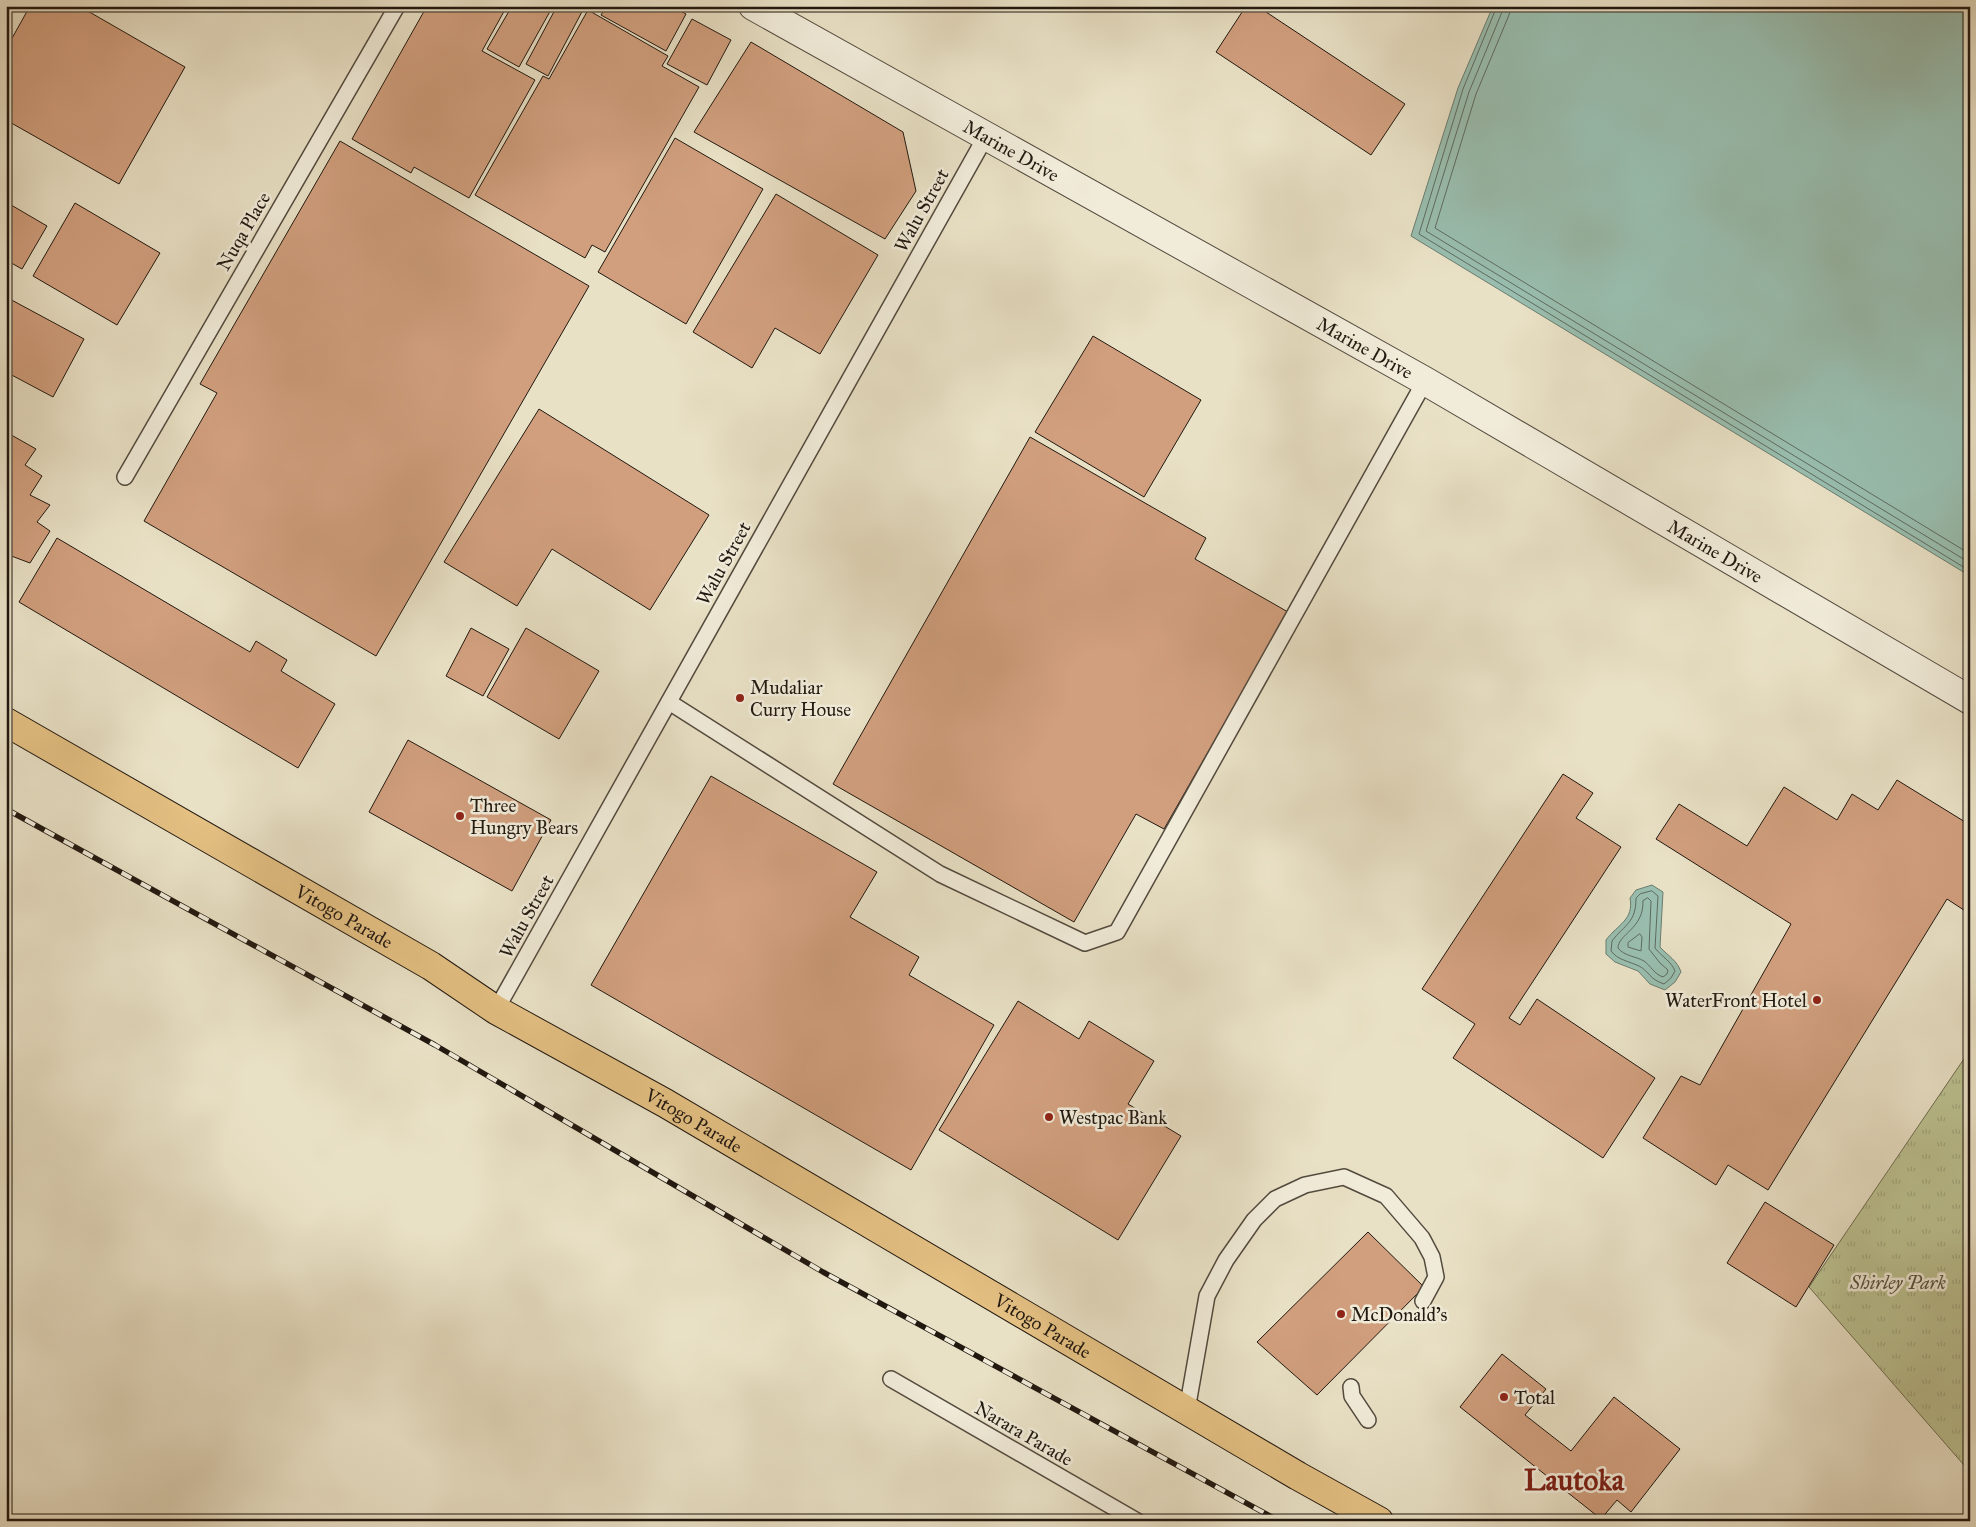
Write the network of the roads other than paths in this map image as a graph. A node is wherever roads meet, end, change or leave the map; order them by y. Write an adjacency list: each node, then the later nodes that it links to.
1 (397, 6): 5 (lane, Nuqa Place)
2 (754, 6): 3 (street, Marine Drive)
3 (986, 136): 4 (street, Marine Drive); 7 (lane, Walu Street)
4 (1425, 380): 6 (street, Marine Drive); 7 (lane)
5 (124, 477)
6 (1970, 700)
7 (669, 702): 9 (lane, Walu Street)
8 (6, 722): 9 (main road, Vitogo Parade)
9 (496, 1010): 13 (main road, Vitogo Parade)
10 (1423, 1301): 13 (lane)
11 (891, 1379): 15 (lane, Narara Parade)
12 (1351, 1387): 14 (lane)
13 (1188, 1410): 16 (main road, Vitogo Parade)
14 (1368, 1420)
15 (1137, 1521)
16 (1379, 1521)

